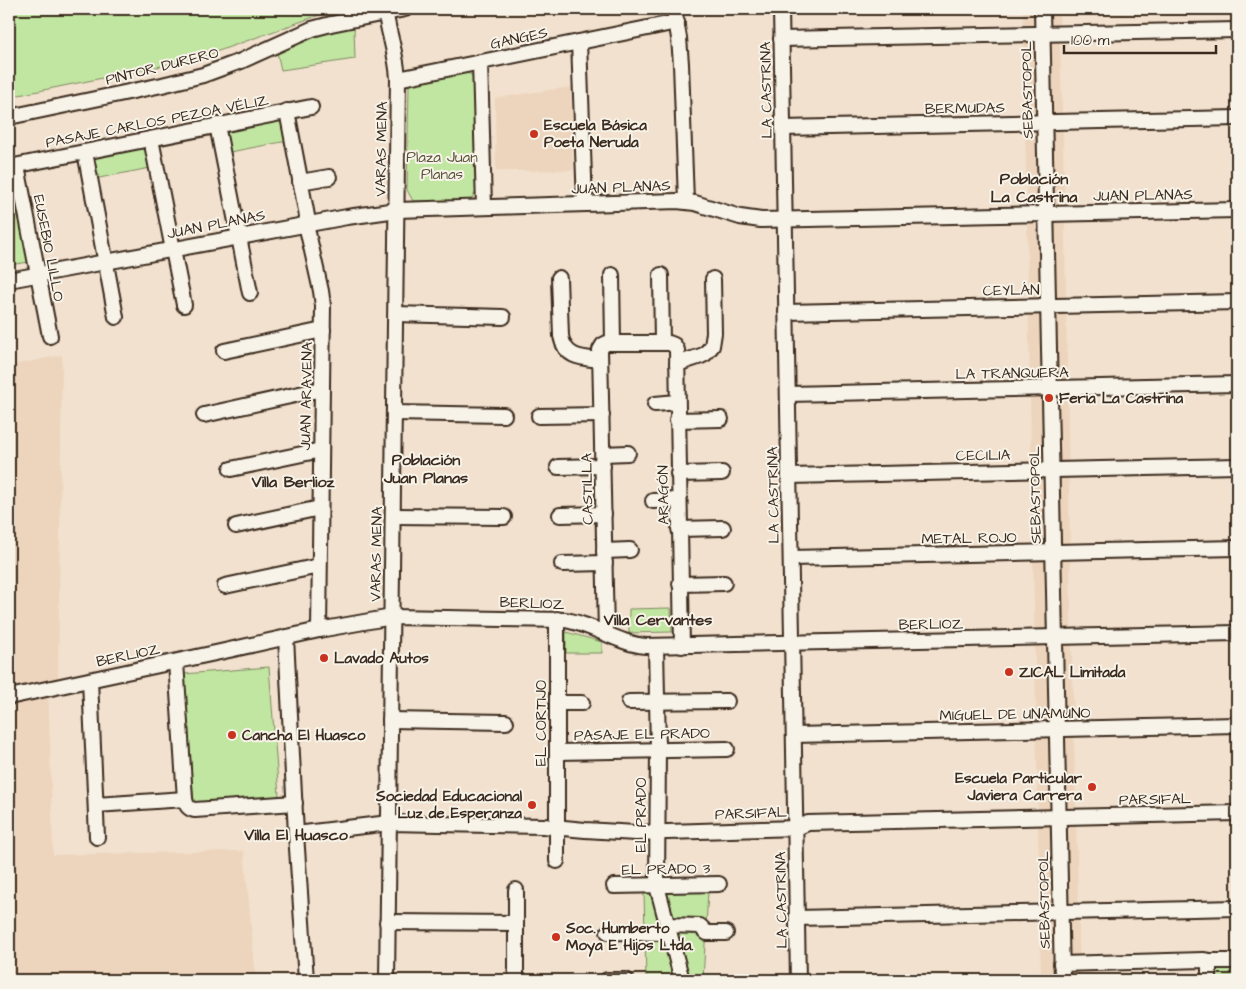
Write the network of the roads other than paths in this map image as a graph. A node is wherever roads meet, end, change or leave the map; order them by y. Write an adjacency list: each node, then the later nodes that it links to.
1 (405, 9): 4 (street, PINTOR DURERO)
2 (781, 9): 8 (street, LA CASTRINA)
3 (1042, 9): 7 (street, SEBASTOPOL)
4 (386, 11): 11 (street, VARAS MENA); 14 (street, PINTOR DURERO)
5 (675, 15): 9 (street, GANGES); 24 (street)
6 (1237, 30): 7 (street)
7 (1042, 34): 8 (street); 16 (street, SEBASTOPOL)
8 (781, 39): 18 (street, LA CASTRINA)
9 (579, 42): 10 (street, GANGES); 25 (street)
10 (480, 62): 11 (street, GANGES); 26 (street)
11 (398, 79): 27 (street, VARAS MENA)
12 (311, 107): 13 (street, PASAJE CARLOS PEZOA VÉLIZ)
13 (287, 111): 17 (street, PASAJE CARLOS PEZOA VÉLIZ); 23 (street, JUAN ARAVENA)
14 (9, 117)
15 (1237, 118): 16 (street, BERMUDAS)
16 (1044, 122): 18 (street, BERMUDAS); 29 (street, SEBASTOPOL)
17 (217, 126): 19 (street, PASAJE CARLOS PEZOA VÉLIZ); 32 (street)
18 (783, 128): 30 (street, LA CASTRINA)
19 (151, 139): 20 (street, PASAJE CARLOS PEZOA VÉLIZ); 33 (street)
20 (85, 152): 21 (street, PASAJE CARLOS PEZOA VÉLIZ); 34 (street)
21 (13, 167): 35 (street, EUSEBIO LILLO)
22 (329, 177): 23 (street)
23 (300, 182): 31 (street, JUAN ARAVENA)
24 (686, 202): 25 (street, JUAN PLANAS); 30 (street, JUAN PLANAS)
25 (585, 204): 26 (street, JUAN PLANAS)
26 (484, 207): 27 (street, JUAN PLANAS)
27 (397, 210): 31 (street, JUAN PLANAS); 46 (street, VARAS MENA)
28 (1237, 210): 29 (street, JUAN PLANAS)
29 (1046, 214): 30 (street, JUAN PLANAS); 44 (street, SEBASTOPOL)
30 (785, 220): 45 (street, LA CASTRINA)
31 (306, 224): 32 (street, JUAN PLANAS); 49 (street, JUAN ARAVENA)
32 (239, 237): 33 (street, JUAN PLANAS); 41 (street)
33 (173, 249): 34 (street, JUAN PLANAS); 43 (street)
34 (105, 262): 35 (street, JUAN PLANAS); 47 (street)
35 (38, 274): 40 (street, JUAN PLANAS); 50 (street, EUSEBIO LILLO)
36 (612, 275): 51 (street, CASTILLA)
37 (661, 275): 52 (street, ARAGÓN)
38 (559, 278): 54 (street)
39 (713, 279): 55 (street)
40 (9, 280)
41 (250, 293)
42 (1237, 302): 44 (street, CEYLÁN)
43 (184, 305)
44 (1048, 306): 45 (street, CEYLÁN); 57 (street, SEBASTOPOL)
45 (786, 312): 59 (street, LA CASTRINA)
46 (396, 314): 48 (street); 62 (street, VARAS MENA)
47 (116, 317)
48 (503, 317)
49 (323, 330): 53 (street); 58 (street, JUAN ARAVENA)
50 (50, 336)
51 (608, 344): 52 (street); 54 (street, CASTILLA)
52 (668, 344): 55 (street, ARAGÓN)
53 (224, 351)
54 (600, 360): 65 (street, CASTILLA)
55 (677, 364): 60 (street, ARAGÓN)
56 (1237, 384): 57 (street, LA TRANQUERA)
57 (1050, 388): 59 (street, LA TRANQUERA); 75 (street, SEBASTOPOL)
58 (322, 390): 63 (street); 69 (street, JUAN ARAVENA)
59 (788, 394): 78 (street, LA CASTRINA)
60 (677, 402): 61 (street); 68 (street, ARAGÓN)
61 (655, 404)
62 (394, 413): 64 (street); 84 (street, VARAS MENA)
63 (204, 415)
64 (504, 415)
65 (602, 415): 66 (street); 71 (street, CASTILLA)
66 (539, 416)
67 (721, 418): 68 (street)
68 (677, 420): 77 (street, ARAGÓN)
69 (321, 450): 74 (street); 81 (street, JUAN ARAVENA)
70 (628, 453): 71 (street)
71 (603, 460): 73 (street); 82 (street, CASTILLA)
72 (1237, 466): 75 (street, CECILIA)
73 (558, 467)
74 (231, 469)
75 (1051, 470): 78 (street, CECILIA); 91 (street, SEBASTOPOL)
76 (722, 473): 77 (street)
77 (678, 474): 79 (street, ARAGÓN)
78 (789, 476): 93 (street, LA CASTRINA)
79 (679, 500): 80 (street); 88 (street, ARAGÓN)
80 (653, 501)
81 (320, 508): 86 (street); 95 (street, JUAN ARAVENA)
82 (604, 514): 83 (street); 92 (street, CASTILLA)
83 (560, 515)
84 (393, 516): 85 (street); 99 (street, VARAS MENA)
85 (504, 517)
86 (236, 526)
87 (723, 528): 88 (street)
88 (679, 529): 97 (street, ARAGÓN)
89 (1237, 548): 91 (street, METAL ROJO)
90 (630, 550): 92 (street)
91 (1053, 552): 93 (street, METAL ROJO); 105 (street, SEBASTOPOL)
92 (604, 557): 94 (street); 103 (street, CASTILLA)
93 (791, 558): 106 (street, LA CASTRINA)
94 (562, 564)
95 (319, 566): 98 (street); 101 (street, JUAN ARAVENA)
96 (724, 583): 97 (street)
97 (680, 584): 108 (street, ARAGÓN)
98 (225, 586)
99 (392, 617): 100 (street, BERLIOZ); 101 (street, BERLIOZ); 117 (street, VARAS MENA)
100 (557, 619): 103 (street, BERLIOZ); 115 (street, EL CORTIJO)
101 (318, 630): 104 (street, BERLIOZ)
102 (1237, 633): 105 (street, BERLIOZ)
103 (606, 634): 107 (street, BERLIOZ)
104 (286, 637): 109 (street, BERLIOZ); 126 (street)
105 (1055, 637): 106 (street, BERLIOZ); 120 (street, SEBASTOPOL)
106 (792, 643): 108 (street, BERLIOZ); 121 (street, LA CASTRINA)
107 (656, 646): 108 (street, BERLIOZ); 113 (street, EL PRADO)
108 (682, 646)
109 (176, 662): 110 (street, BERLIOZ); 125 (street)
110 (90, 680): 111 (street, BERLIOZ); 127 (street)
111 (9, 698)
112 (727, 700): 113 (street)
113 (657, 701): 114 (street); 123 (street, EL PRADO)
114 (629, 702)
115 (557, 703): 116 (street); 124 (street, EL CORTIJO)
116 (582, 703)
117 (390, 720): 118 (street); 130 (street, VARAS MENA)
118 (506, 722)
119 (1237, 725): 120 (street, MIGUEL DE UNAMUNO)
120 (1057, 729): 121 (street, MIGUEL DE UNAMUNO); 129 (street, SEBASTOPOL)
121 (794, 735): 132 (street, LA CASTRINA)
122 (727, 749): 123 (street, PASAJE EL PRADO)
123 (658, 750): 124 (street, PASAJE EL PRADO); 133 (street, EL PRADO)
124 (557, 752): 131 (street, EL CORTIJO)
125 (185, 799): 126 (street); 127 (street)
126 (295, 803): 134 (street)
127 (96, 805): 135 (street)
128 (1237, 813): 129 (street, PARSIFAL)
129 (1058, 817): 132 (street, PARSIFAL); 142 (street, SEBASTOPOL)
130 (388, 823): 131 (street, PARSIFAL); 134 (street, PARSIFAL); 144 (street, VARAS MENA)
131 (557, 827): 133 (street, PARSIFAL); 136 (street, EL CORTIJO)
132 (796, 828): 133 (street, PARSIFAL); 143 (street, LA CASTRINA)
133 (658, 832): 139 (street, EL PRADO)
134 (296, 834): 152 (street)
135 (97, 837)
136 (557, 861)
137 (719, 884): 139 (street, EL PRADO 3)
138 (614, 886): 139 (street, EL PRADO 3)
139 (657, 886): 146 (street, EL PRADO)
140 (516, 890): 145 (street)
141 (1237, 908): 142 (street)
142 (1060, 912): 143 (street); 151 (street, SEBASTOPOL)
143 (797, 918): 158 (street, LA CASTRINA)
144 (387, 922): 145 (street); 153 (street, VARAS MENA)
145 (516, 923): 154 (street)
146 (667, 929): 147 (street); 148 (street); 157 (street, EL PRADO)
147 (608, 932)
148 (726, 934)
149 (1209, 961): 150 (street); 151 (street); 160 (street)
150 (1237, 961)
151 (1061, 964): 159 (street, SEBASTOPOL)
152 (306, 980)
153 (386, 980)
154 (516, 980)
155 (607, 980): 156 (street)
156 (626, 980)
157 (682, 980)
158 (798, 980)
159 (1062, 980)
160 (1209, 980)

